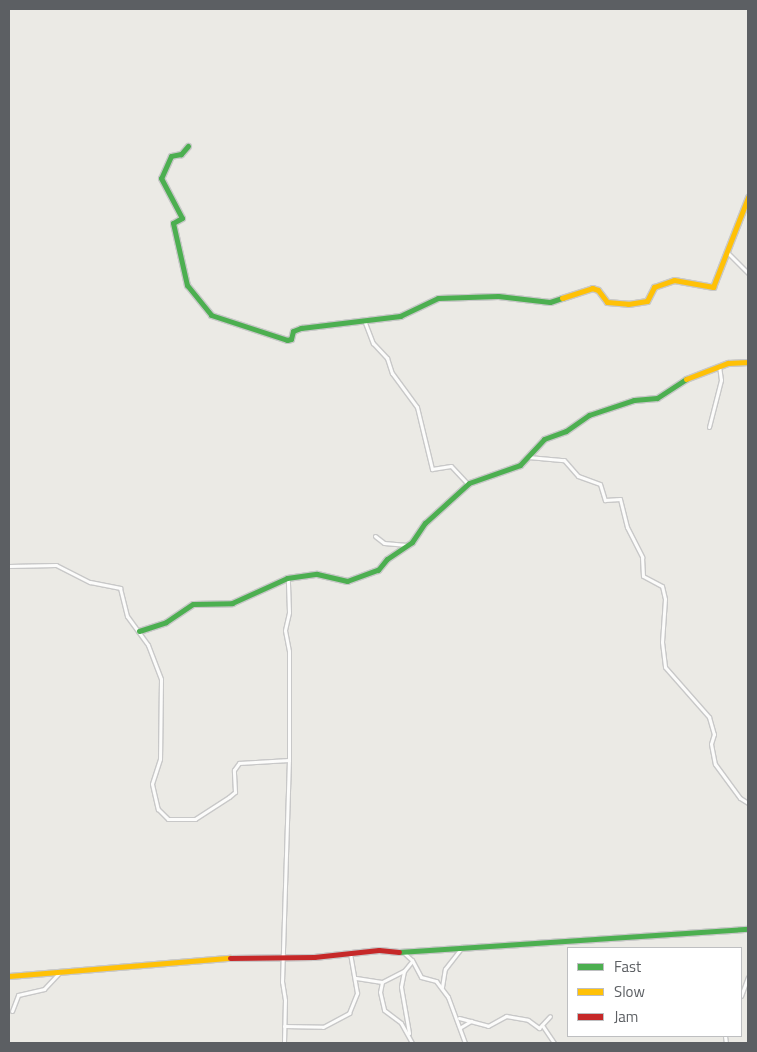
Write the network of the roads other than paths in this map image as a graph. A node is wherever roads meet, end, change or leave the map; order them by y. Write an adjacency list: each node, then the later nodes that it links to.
1 (188, 146): 5 (street)
2 (748, 197): 3 (street)
3 (726, 252): 4 (street); 5 (street)
4 (748, 273)
5 (364, 320): 10 (street)
6 (748, 362): 7 (street)
7 (719, 366): 8 (street); 9 (street)
8 (708, 427)
9 (527, 457): 10 (street); 17 (street)
10 (468, 485): 12 (street)
11 (375, 536): 12 (street)
12 (408, 545): 14 (street)
13 (9, 566): 15 (street)
14 (288, 579): 15 (street); 16 (street)
15 (138, 631): 16 (street)
16 (289, 760): 22 (street)
17 (748, 803)
18 (748, 929): 19 (street)
19 (462, 947): 20 (street); 30 (street)
20 (402, 952): 21 (street); 23 (street)
21 (350, 955): 22 (street); 28 (street)
22 (284, 957): 25 (street); 37 (street)
23 (412, 960): 24 (street); 30 (street)
24 (404, 971): 29 (street); 39 (street)
25 (60, 972): 26 (street); 32 (street)
26 (9, 976)
27 (748, 977): 31 (street)
28 (356, 978): 29 (street); 37 (street)
29 (382, 982): 39 (street)
30 (442, 987): 34 (street)
31 (742, 993)
32 (12, 1011)
33 (550, 1016): 36 (street)
34 (459, 1018): 35 (street); 38 (street)
35 (471, 1021): 36 (street); 38 (street)
36 (542, 1025): 43 (street)
37 (284, 1026): 40 (street)
38 (461, 1027): 42 (street)
39 (409, 1035): 41 (street)
40 (284, 1043)
41 (412, 1043)
42 (465, 1043)
43 (554, 1043)

